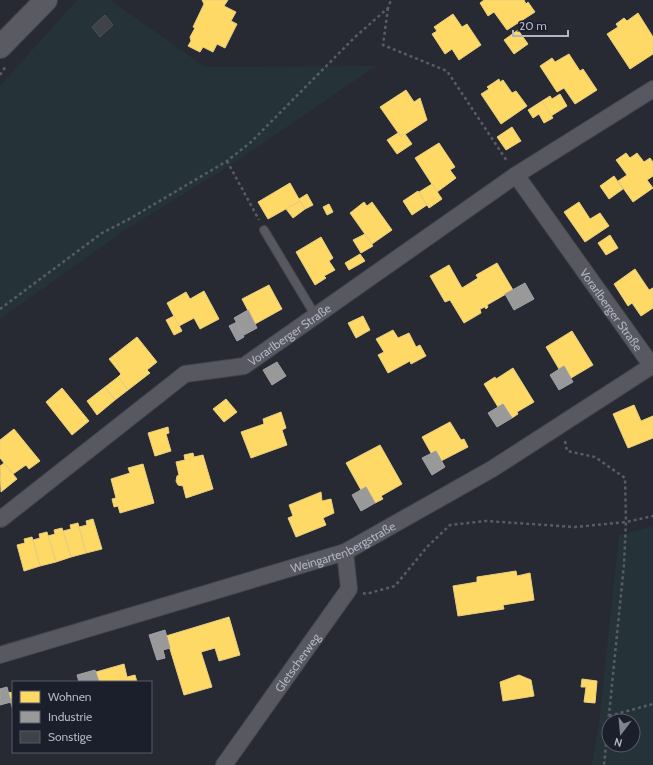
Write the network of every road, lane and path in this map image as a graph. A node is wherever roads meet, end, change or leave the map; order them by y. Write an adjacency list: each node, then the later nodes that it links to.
1 (46, 0): 4 (main road)
2 (391, 0): 3 (path)
3 (388, 8): 6 (path); 7 (path)
4 (0, 47)
5 (653, 89): 7 (street, Vorarlberger Straße)
6 (227, 161): 8 (path); 9 (path)
7 (516, 175): 10 (street, Vorarlberger Straße); 11 (street, Vorarlberger Straße)
8 (264, 230): 10 (lane)
9 (0, 309)
10 (315, 315): 14 (street, Vorarlberger Straße)
11 (652, 365): 12 (street, Weingartenbergstraße)
12 (562, 423): 15 (path); 16 (street, Weingartenbergstraße)
13 (653, 516): 15 (path)
14 (1, 519)
15 (626, 522): 17 (path); 20 (path)
16 (345, 552): 17 (street); 18 (street, Weingartenbergstraße)
17 (349, 589): 23 (street, Gletscherweg)
18 (0, 655)
19 (653, 704): 21 (path)
20 (609, 713)
21 (620, 713)
22 (605, 753): 24 (path)
23 (224, 765)
24 (604, 765)

